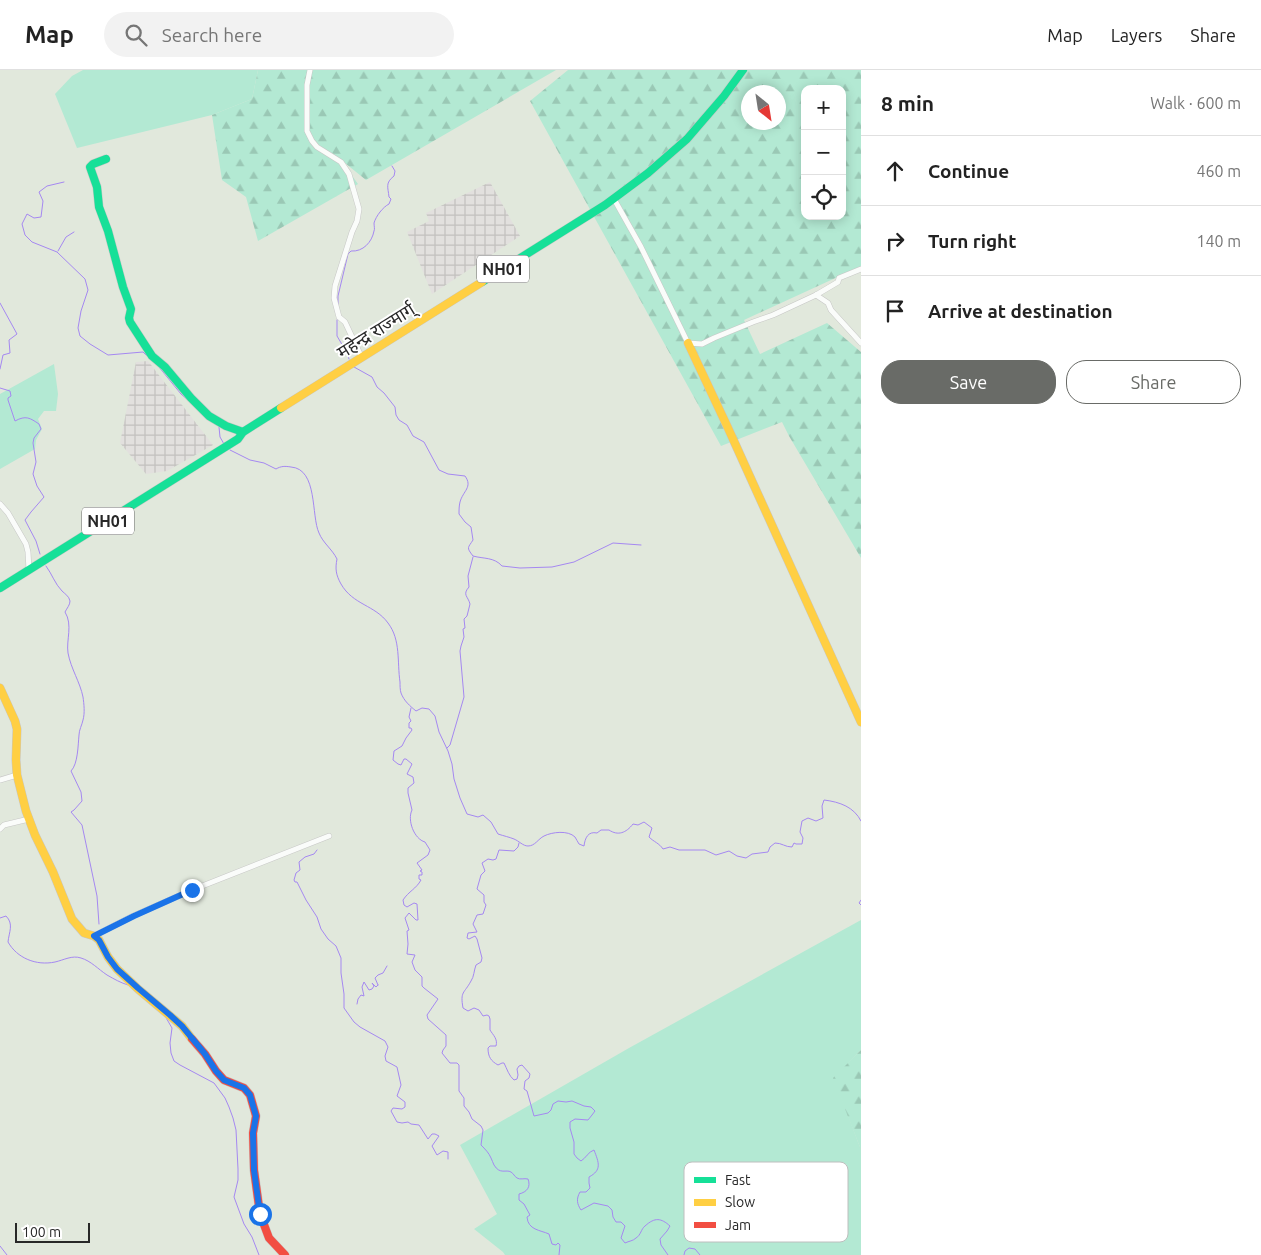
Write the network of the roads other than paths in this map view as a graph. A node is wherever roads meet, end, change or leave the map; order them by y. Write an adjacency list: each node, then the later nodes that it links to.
1 (310, 70): 9 (street)
2 (743, 70): 4 (main road, महेन्द्र राज्मार्ग् / NH01)
3 (106, 159): 10 (main road)
4 (614, 199): 7 (street); 9 (main road, महेन्द्र राज्मार्ग् / NH01)
5 (861, 269): 6 (street)
6 (816, 295): 7 (street); 8 (street)
7 (688, 343): 15 (main road)
8 (861, 343)
9 (362, 358): 10 (main road, महेन्द्र राज्मार्ग् / NH01)
10 (241, 435): 12 (main road, महेन्द्र राज्मार्ग् / NH01)
11 (0, 504): 12 (street)
12 (29, 570): 13 (main road, महेन्द्र राज्मार्ग् / NH01)
13 (0, 588)
14 (0, 688): 16 (main road)
15 (861, 722)
16 (17, 775): 17 (street); 18 (main road)
17 (0, 780)
18 (29, 819): 19 (street); 21 (main road)
19 (0, 829)
20 (329, 836): 21 (street)
21 (94, 936): 22 (main road)
22 (285, 1255)

